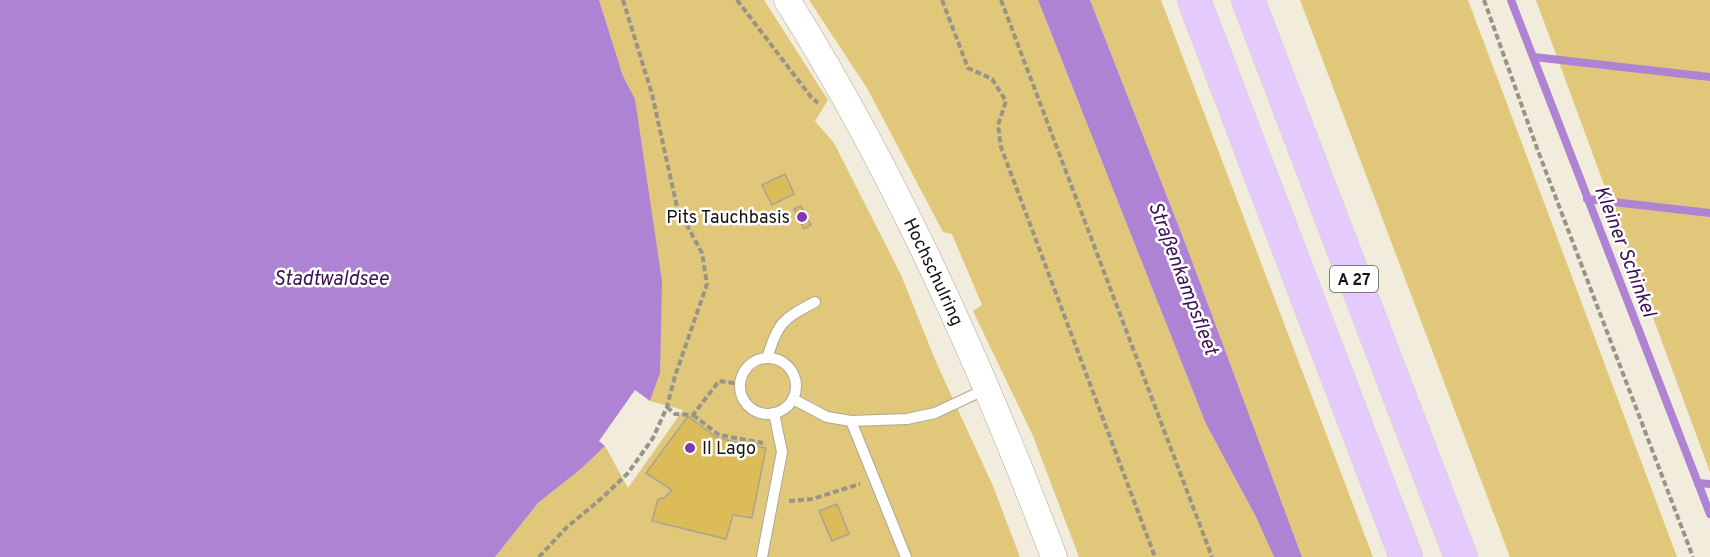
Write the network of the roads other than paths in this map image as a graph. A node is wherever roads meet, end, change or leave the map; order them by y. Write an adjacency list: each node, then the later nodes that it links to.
1 (787, 0): 6 (street, Hochschulring)
2 (1194, 0): 13 (highway, A 27)
3 (1248, 0): 14 (highway, A 27)
4 (815, 302): 5 (lane)
5 (767, 358): 7 (lane); 8 (lane)
6 (986, 389): 9 (lane); 12 (street, Hochschulring)
7 (793, 399): 8 (lane); 9 (lane)
8 (774, 413): 10 (lane)
9 (851, 421): 11 (lane)
10 (762, 557)
11 (906, 557)
12 (1054, 557)
13 (1406, 557)
14 (1461, 557)

